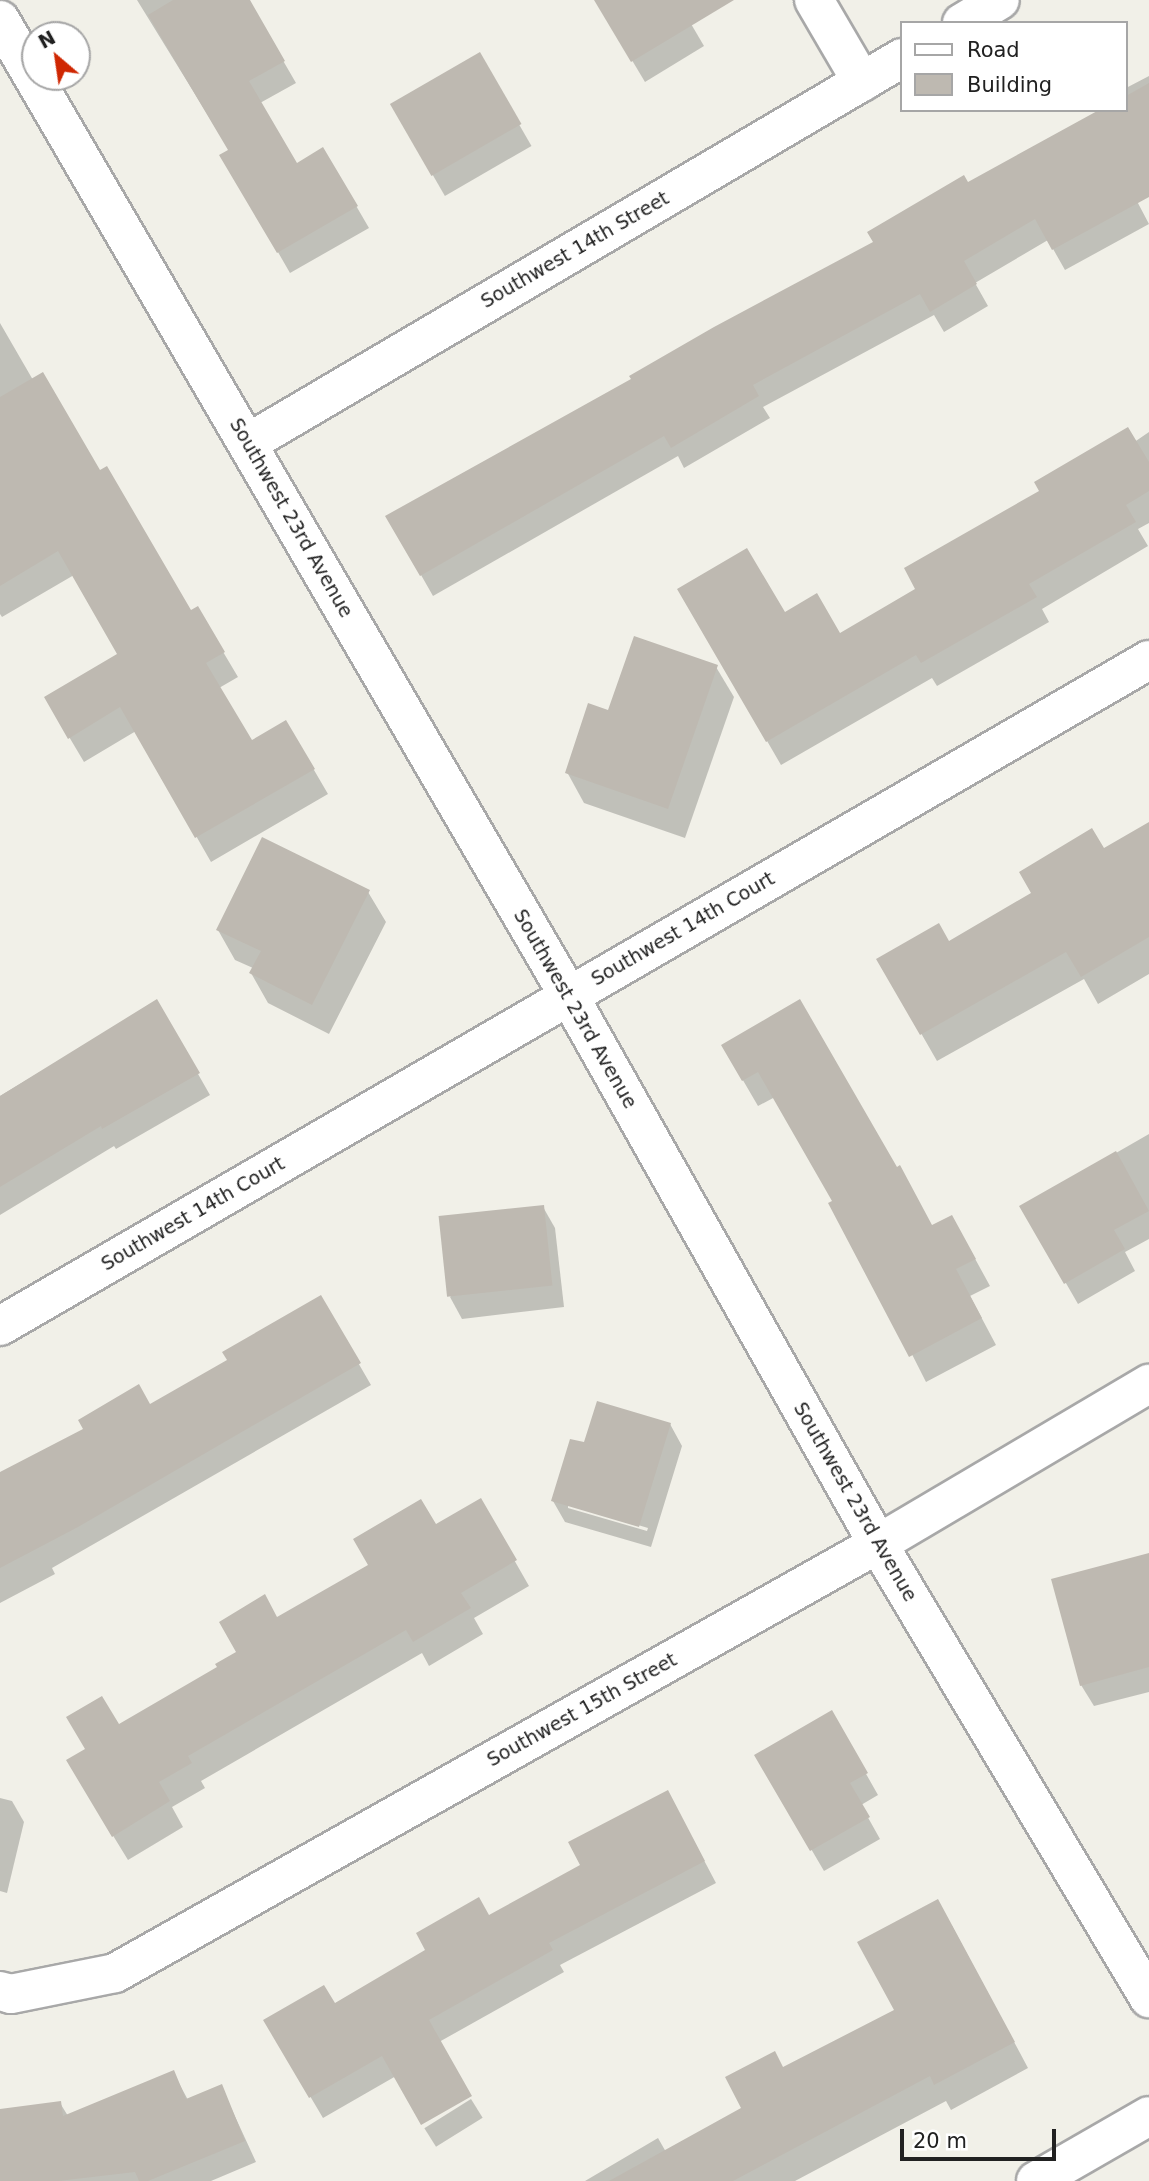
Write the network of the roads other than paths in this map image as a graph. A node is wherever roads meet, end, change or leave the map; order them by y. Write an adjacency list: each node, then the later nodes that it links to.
1 (814, 0): 6 (street)
2 (1000, 0): 4 (street)
3 (0, 20): 7 (street, Southwest 23rd Avenue)
4 (965, 21)
5 (900, 59): 6 (street, Southwest 14th Street)
6 (862, 82): 7 (street, Southwest 14th Street)
7 (248, 443): 9 (street, Southwest 23rd Avenue)
8 (1149, 660): 9 (street, Southwest 14th Court)
9 (569, 996): 10 (street, Southwest 14th Court); 12 (street, Southwest 23rd Avenue)
10 (0, 1326)
11 (1149, 1384): 12 (street, Southwest 15th Street)
12 (878, 1544): 13 (street, Southwest 15th Street); 14 (street, Southwest 23rd Avenue)
13 (0, 1992)
14 (1149, 1998)
15 (1149, 2116): 16 (street)
16 (1036, 2181)

